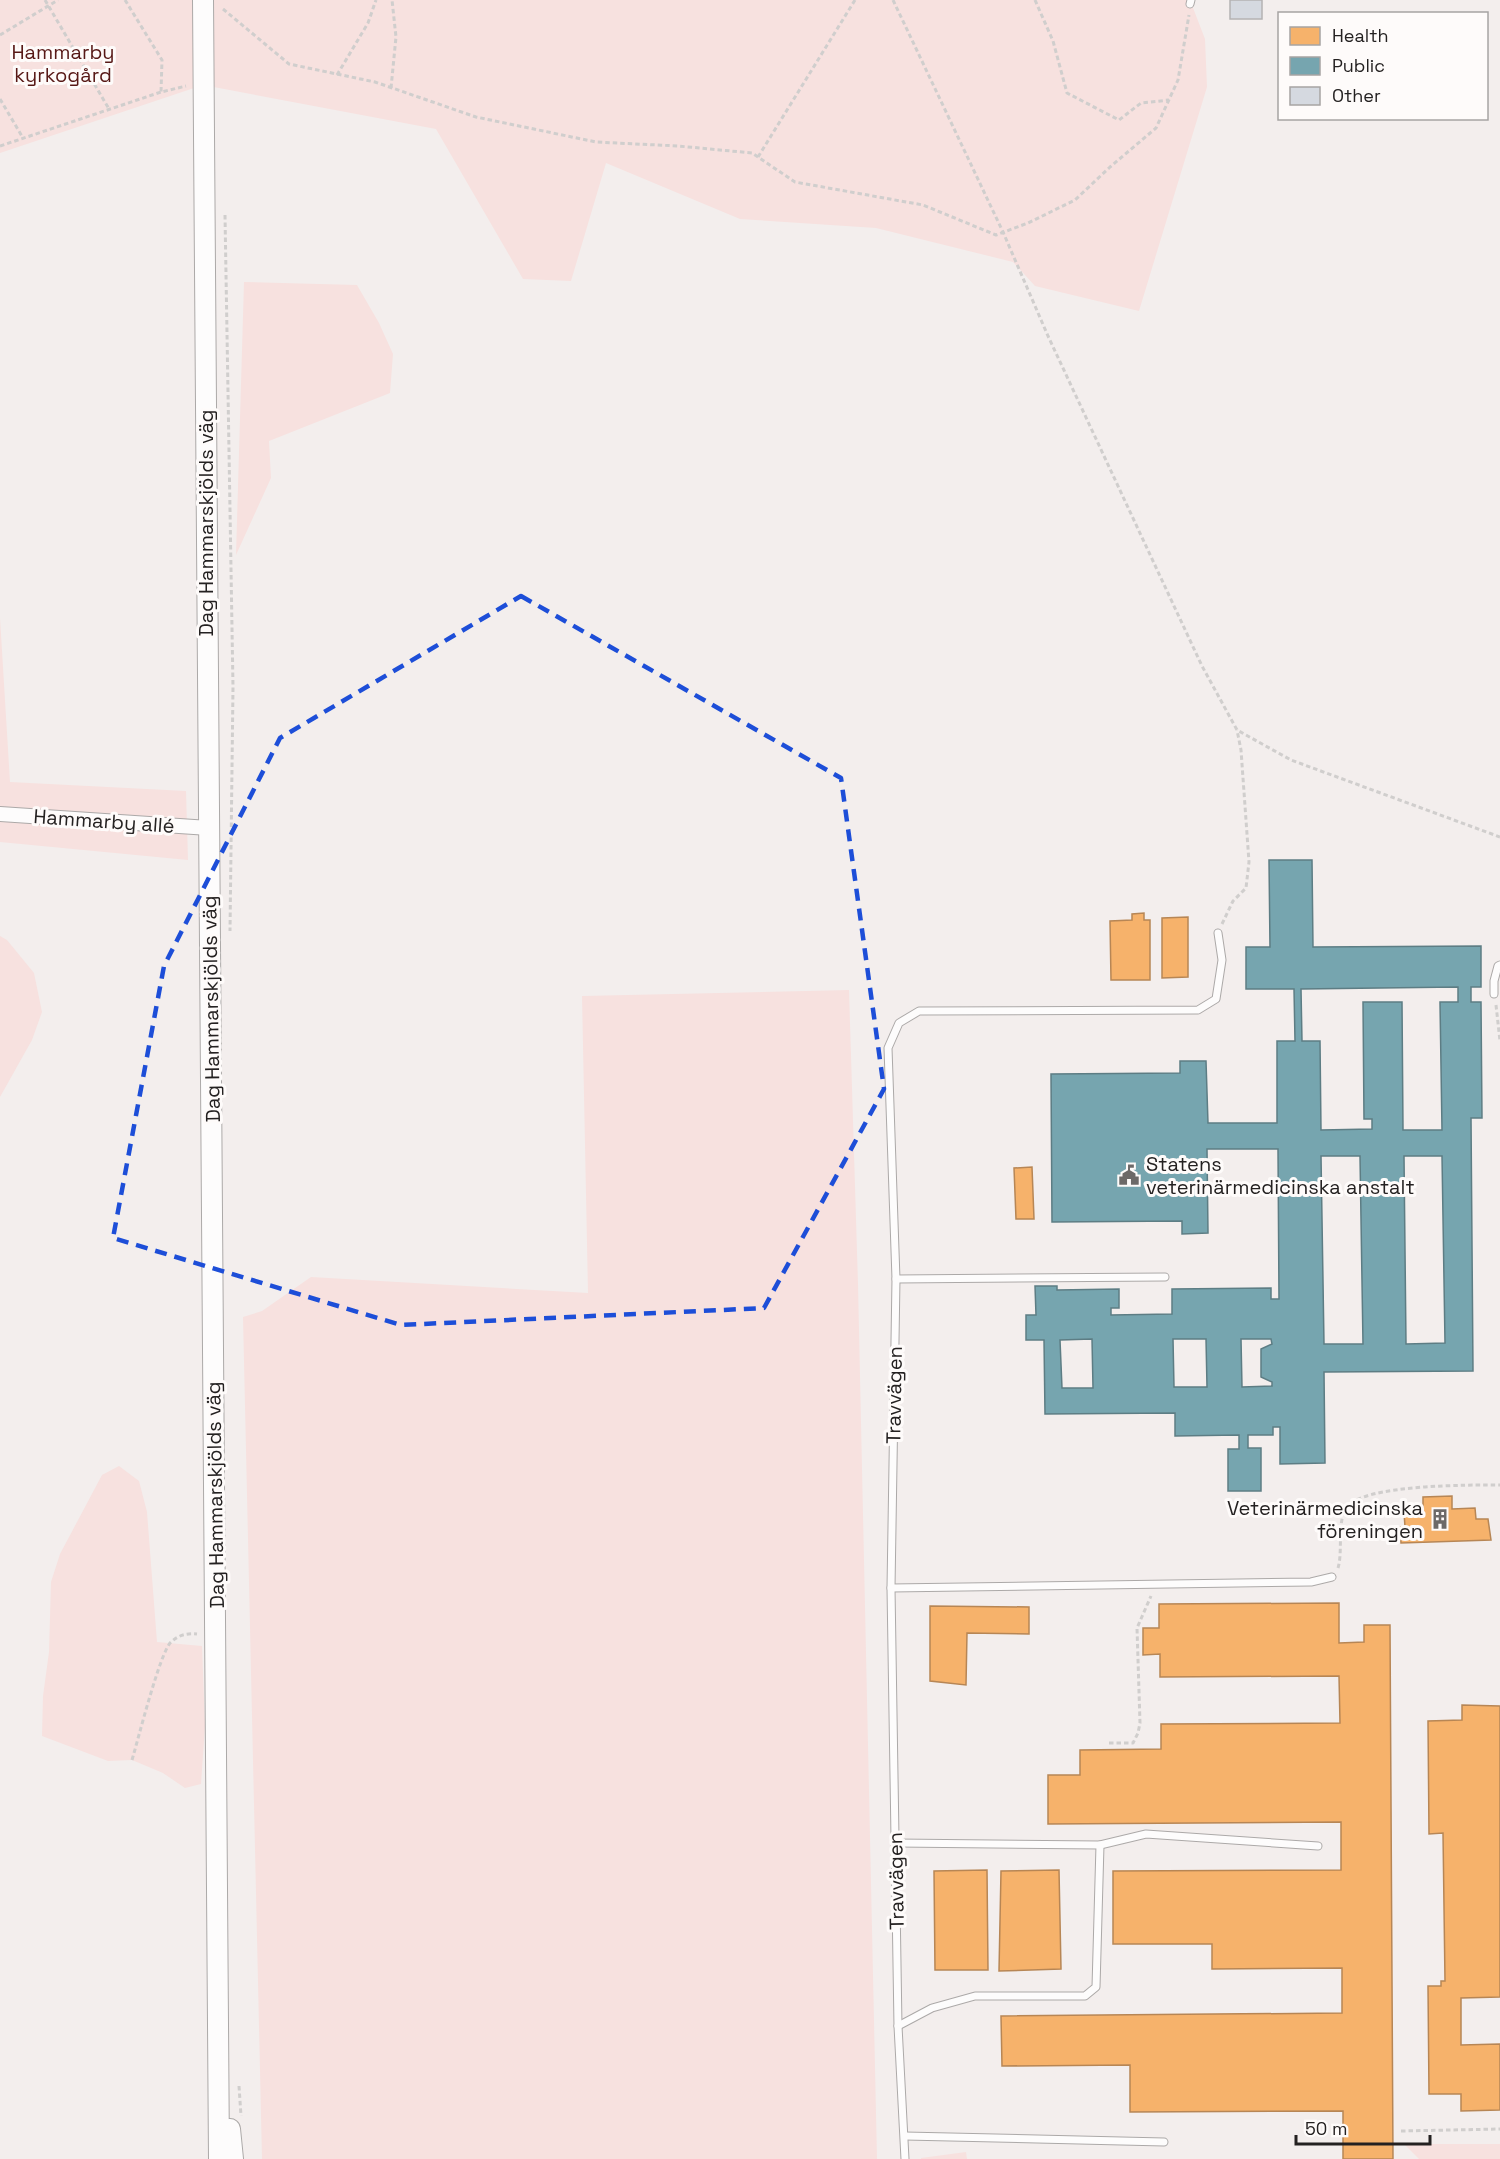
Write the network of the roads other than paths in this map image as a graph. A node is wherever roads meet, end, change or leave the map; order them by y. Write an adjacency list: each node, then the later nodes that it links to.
1 (203, 0): 3 (main road, Dag Hammarskjölds väg)
2 (0, 814): 3 (street, Hammarby allé)
3 (209, 828): 14 (main road, Dag Hammarskjölds väg)
4 (1218, 933): 8 (lane, Travvägen)
5 (1500, 965): 6 (lane)
6 (1494, 994)
7 (1165, 1277): 8 (lane)
8 (896, 1279): 10 (lane, Travvägen)
9 (1332, 1577): 10 (lane)
10 (891, 1588): 11 (lane, Travvägen)
11 (896, 1842): 12 (lane); 15 (lane, Travvägen)
12 (1100, 1845): 13 (lane); 15 (lane)
13 (1318, 1846)
14 (218, 2019): 18 (main road, Dag Hammarskjölds väg); 19 (main road, Dag Hammarskjölds väg)
15 (898, 2026): 16 (lane, Travvägen)
16 (904, 2136): 17 (lane); 20 (lane, Travvägen)
17 (1164, 2142)
18 (219, 2159)
19 (233, 2159)
20 (905, 2159)

